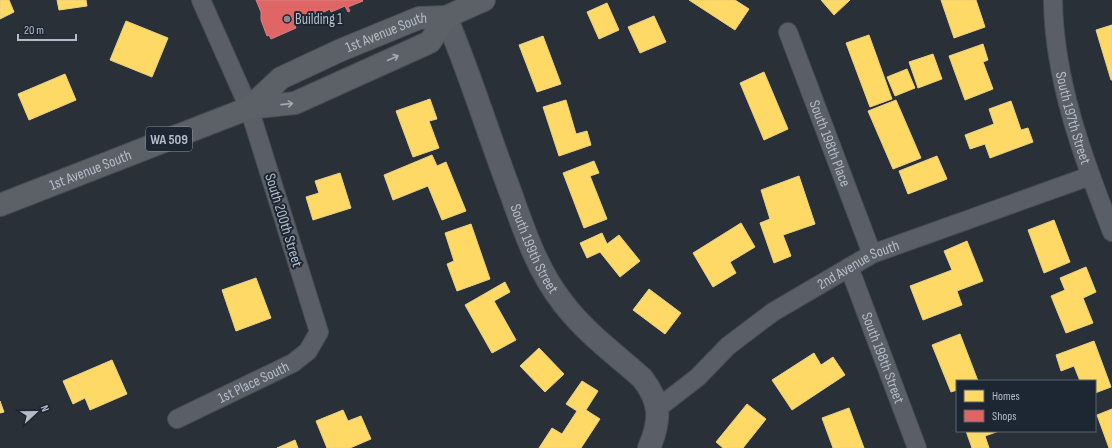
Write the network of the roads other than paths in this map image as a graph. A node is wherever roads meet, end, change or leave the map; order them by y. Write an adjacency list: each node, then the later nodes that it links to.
1 (201, 0): 6 (street, South 200th Street)
2 (484, 0): 4 (main road, 1st Avenue South)
3 (1053, 0): 7 (street, South 197th Street)
4 (446, 17): 6 (main road, 1st Avenue South / WA 509); 13 (street, South 199th Street)
5 (788, 32): 10 (street, South 198th Place)
6 (249, 108): 8 (main road, 1st Avenue South / WA 509); 12 (street, South 200th Street)
7 (1090, 176): 9 (street, South 197th Street); 10 (street, 2nd Avenue South)
8 (0, 205)
9 (1112, 232)
10 (872, 254): 11 (street, 2nd Avenue South)
11 (849, 267): 13 (street, 2nd Avenue South); 16 (street, South 198th Street)
12 (319, 332): 14 (street, 1st Place South)
13 (658, 408): 15 (street, South 199th Street)
14 (177, 418)
15 (648, 448)
16 (917, 448)

